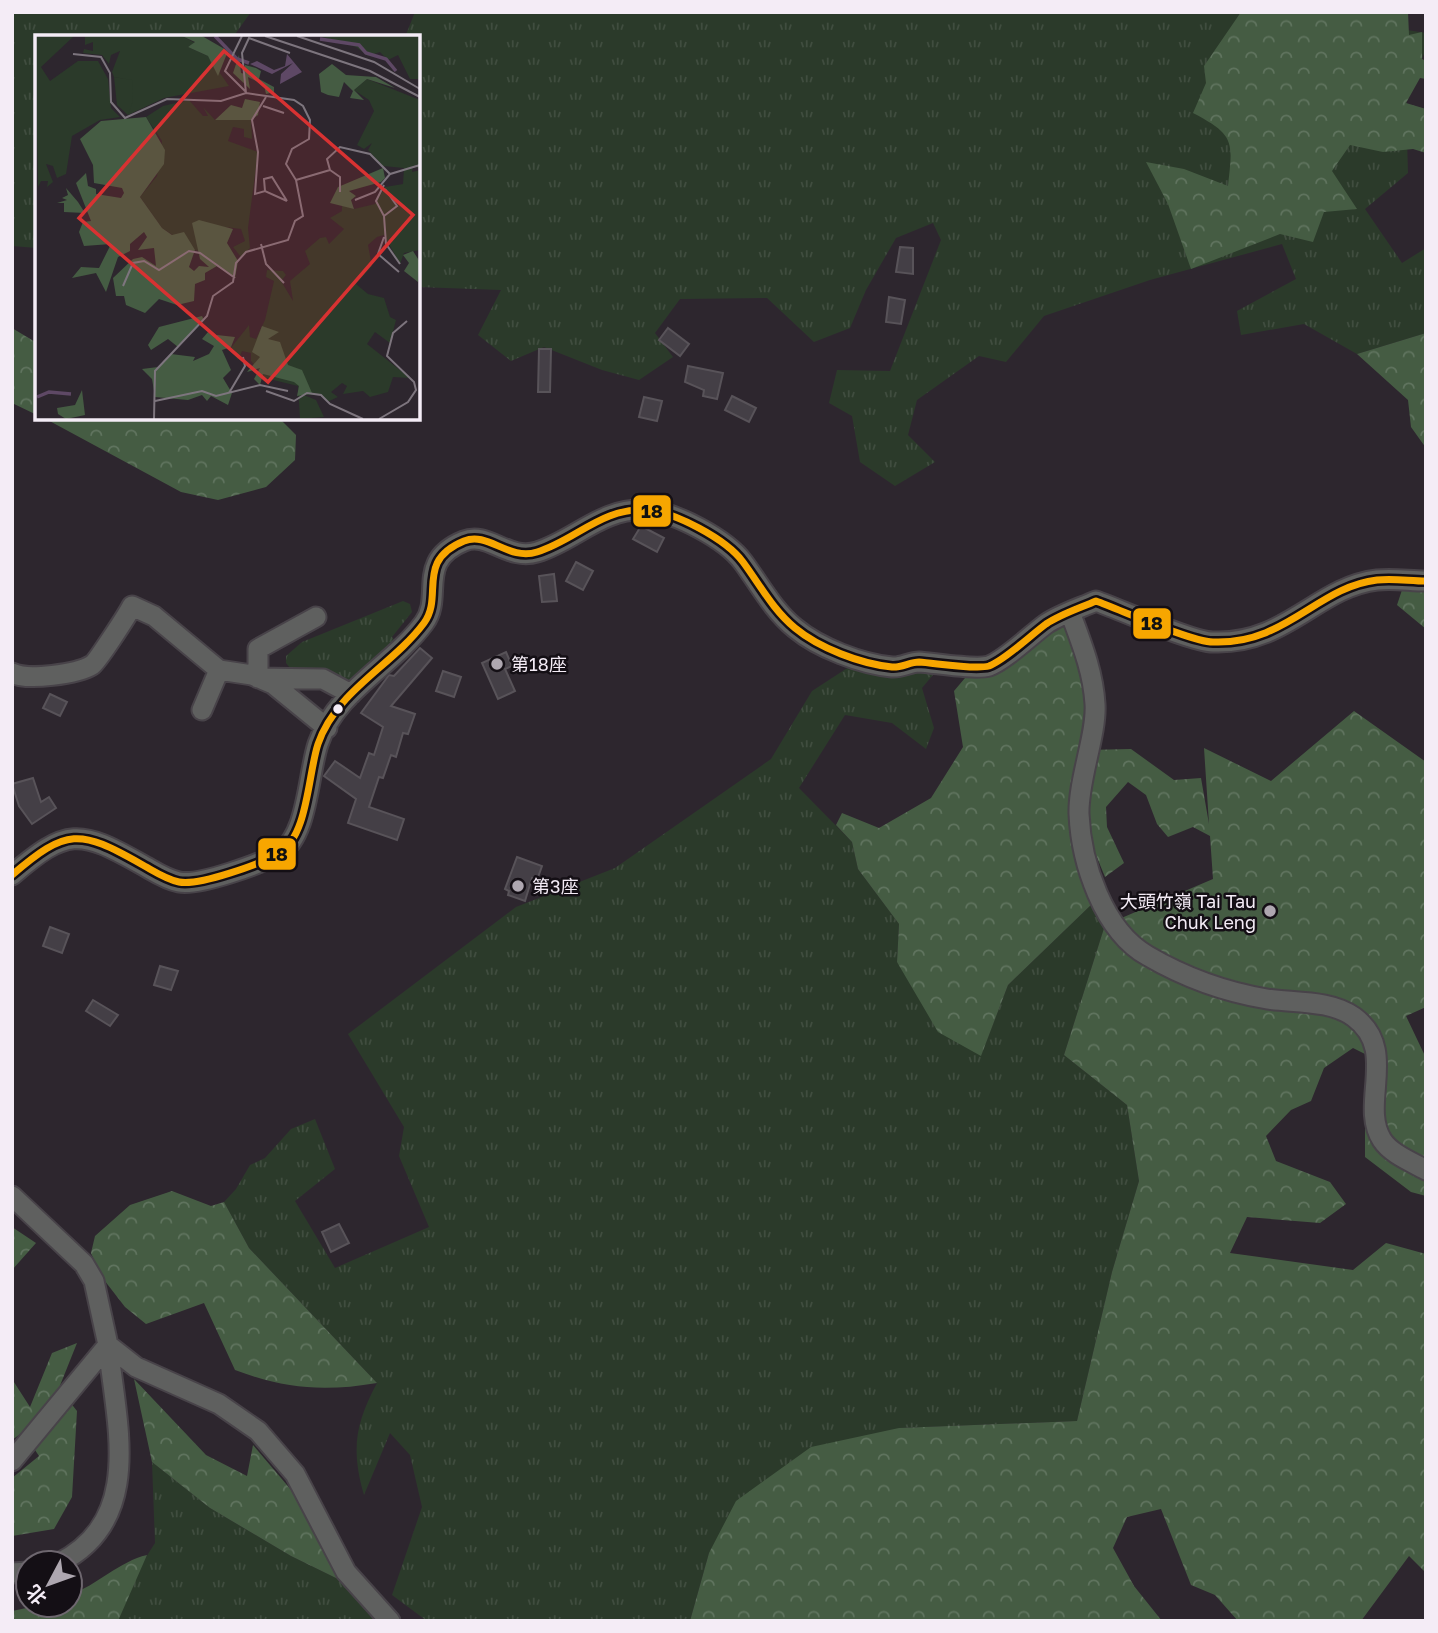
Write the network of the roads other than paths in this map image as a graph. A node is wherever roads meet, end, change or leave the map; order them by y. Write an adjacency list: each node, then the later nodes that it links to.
1 (1426, 582): 2 (street)
2 (1070, 612): 7 (street); 11 (street)
3 (316, 617): 6 (street)
4 (219, 670): 5 (street); 6 (street); 8 (street)
5 (12, 673)
6 (258, 678): 7 (street); 9 (street)
7 (351, 694): 9 (street)
8 (202, 710)
9 (327, 728): 10 (street)
10 (12, 875)
11 (1426, 1170)
12 (12, 1196): 13 (street)
13 (108, 1345): 14 (street); 15 (street); 16 (street)
14 (12, 1461)
15 (82, 1549)
16 (390, 1621)

